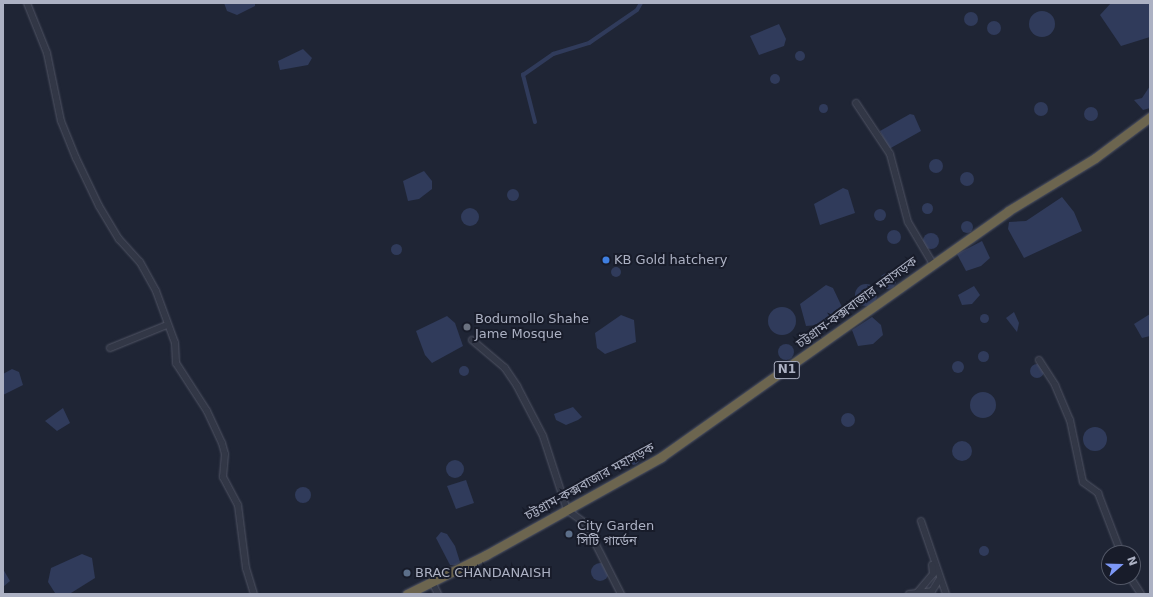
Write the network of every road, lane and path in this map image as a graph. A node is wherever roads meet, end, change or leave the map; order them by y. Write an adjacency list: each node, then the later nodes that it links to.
1 (27, 3): 5 (street)
2 (856, 103): 4 (street)
3 (1150, 117): 4 (highway, চট্টগ্রাম-কক্সবাজার মহাসড়ক / N1)
4 (933, 264): 9 (highway, চট্টগ্রাম-কক্সবাজার মহাসড়ক / N1)
5 (168, 325): 7 (street); 15 (street)
6 (472, 340): 9 (street)
7 (110, 348)
8 (1039, 360): 10 (street)
9 (568, 510): 12 (highway, চট্টগ্রাম-কক্সবাজার মহাসড়ক / N1); 18 (street)
10 (1118, 545)
11 (939, 580): 14 (street); 14 (street); 20 (street)
12 (432, 582): 16 (highway, চট্টগ্রাম-কক্সবাজার মহাসড়ক / N1); 17 (street)
13 (1135, 585): 21 (street)
14 (917, 593): 19 (street)
15 (254, 594)
16 (407, 594)
17 (438, 594)
18 (621, 594)
19 (909, 594)
20 (946, 594)
21 (1141, 594)

